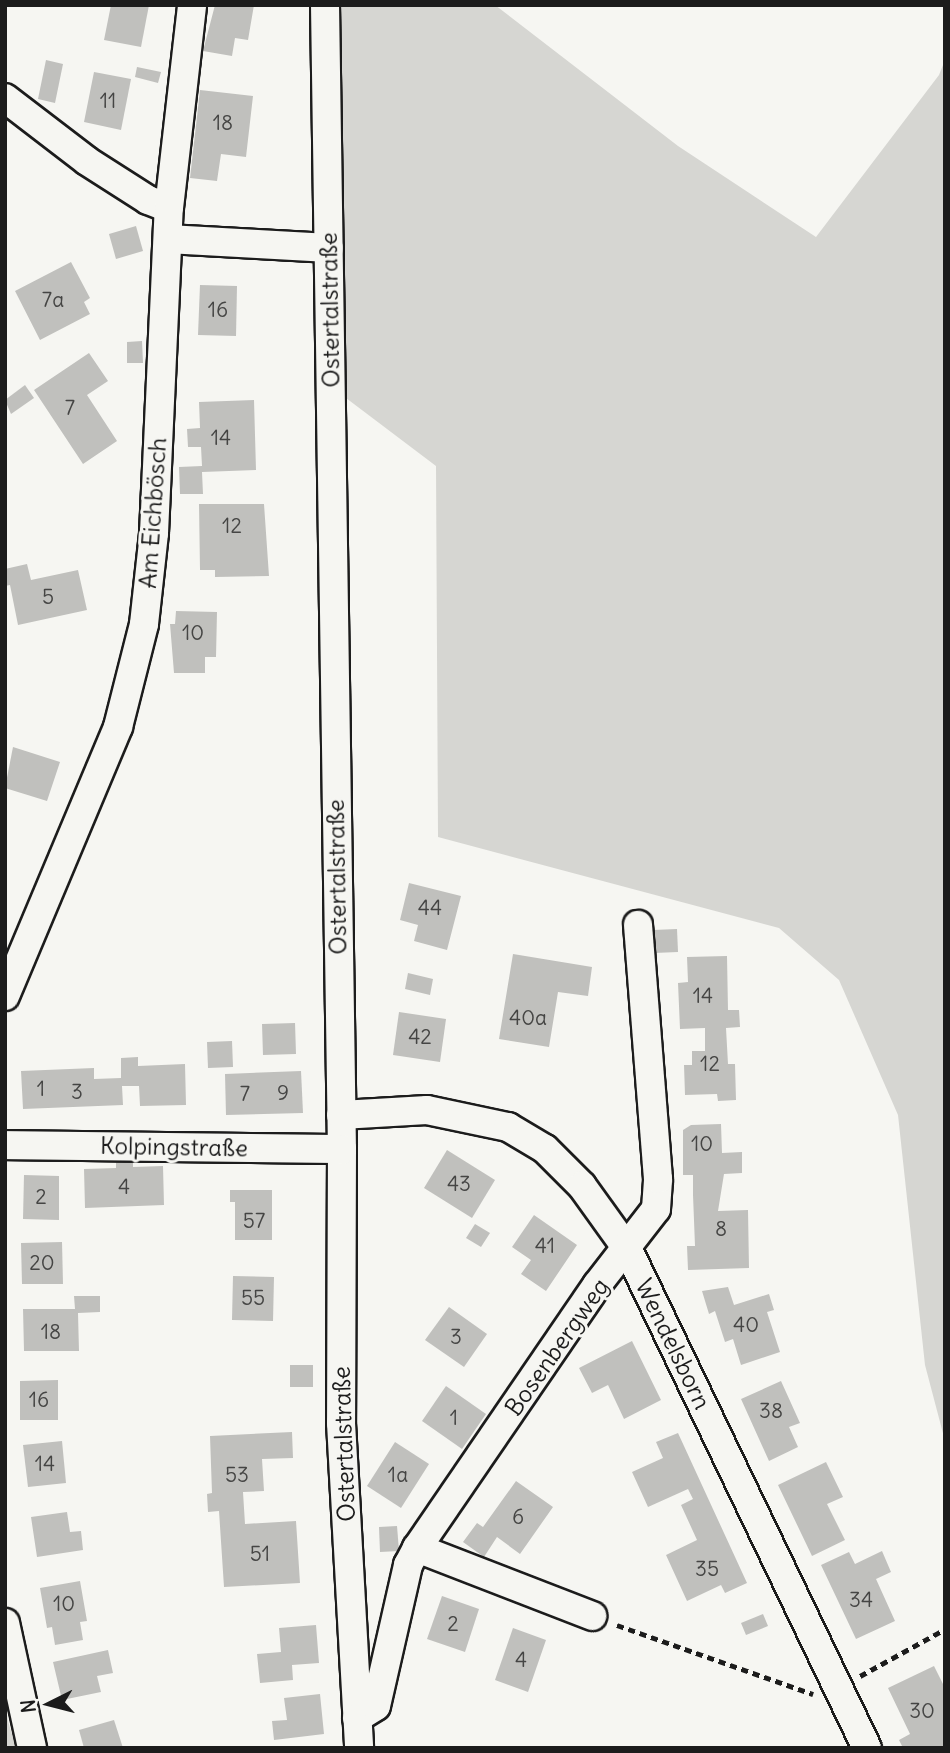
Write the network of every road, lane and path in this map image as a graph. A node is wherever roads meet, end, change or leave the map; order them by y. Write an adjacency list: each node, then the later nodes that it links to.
1 (192, 5): 4 (street, Am Eichbösch)
2 (325, 5): 6 (street, Ostertalstraße)
3 (5, 98): 4 (street)
4 (169, 208): 5 (street, Am Eichbösch)
5 (169, 239): 6 (street); 8 (street, Am Eichbösch)
6 (329, 248): 9 (street, Ostertalstraße)
7 (638, 925): 12 (street, Bosenbergweg)
8 (5, 996)
9 (341, 1115): 11 (street, Ostertalstraße); 12 (street, Wendelsborn)
10 (5, 1144): 11 (street, Kolpingstraße)
11 (342, 1149): 18 (street, Ostertalstraße)
12 (628, 1250): 13 (street, Bosenbergweg); 17 (street, Wendelsborn)
13 (417, 1548): 14 (street); 18 (street, Bosenbergweg)
14 (592, 1616): 17 (path)
15 (5, 1623): 19 (street)
16 (945, 1629): 17 (path)
17 (838, 1688): 21 (street, Wendelsborn)
18 (357, 1718): 20 (street, Ostertalstraße)
19 (32, 1748)
20 (359, 1748)
21 (867, 1748)

